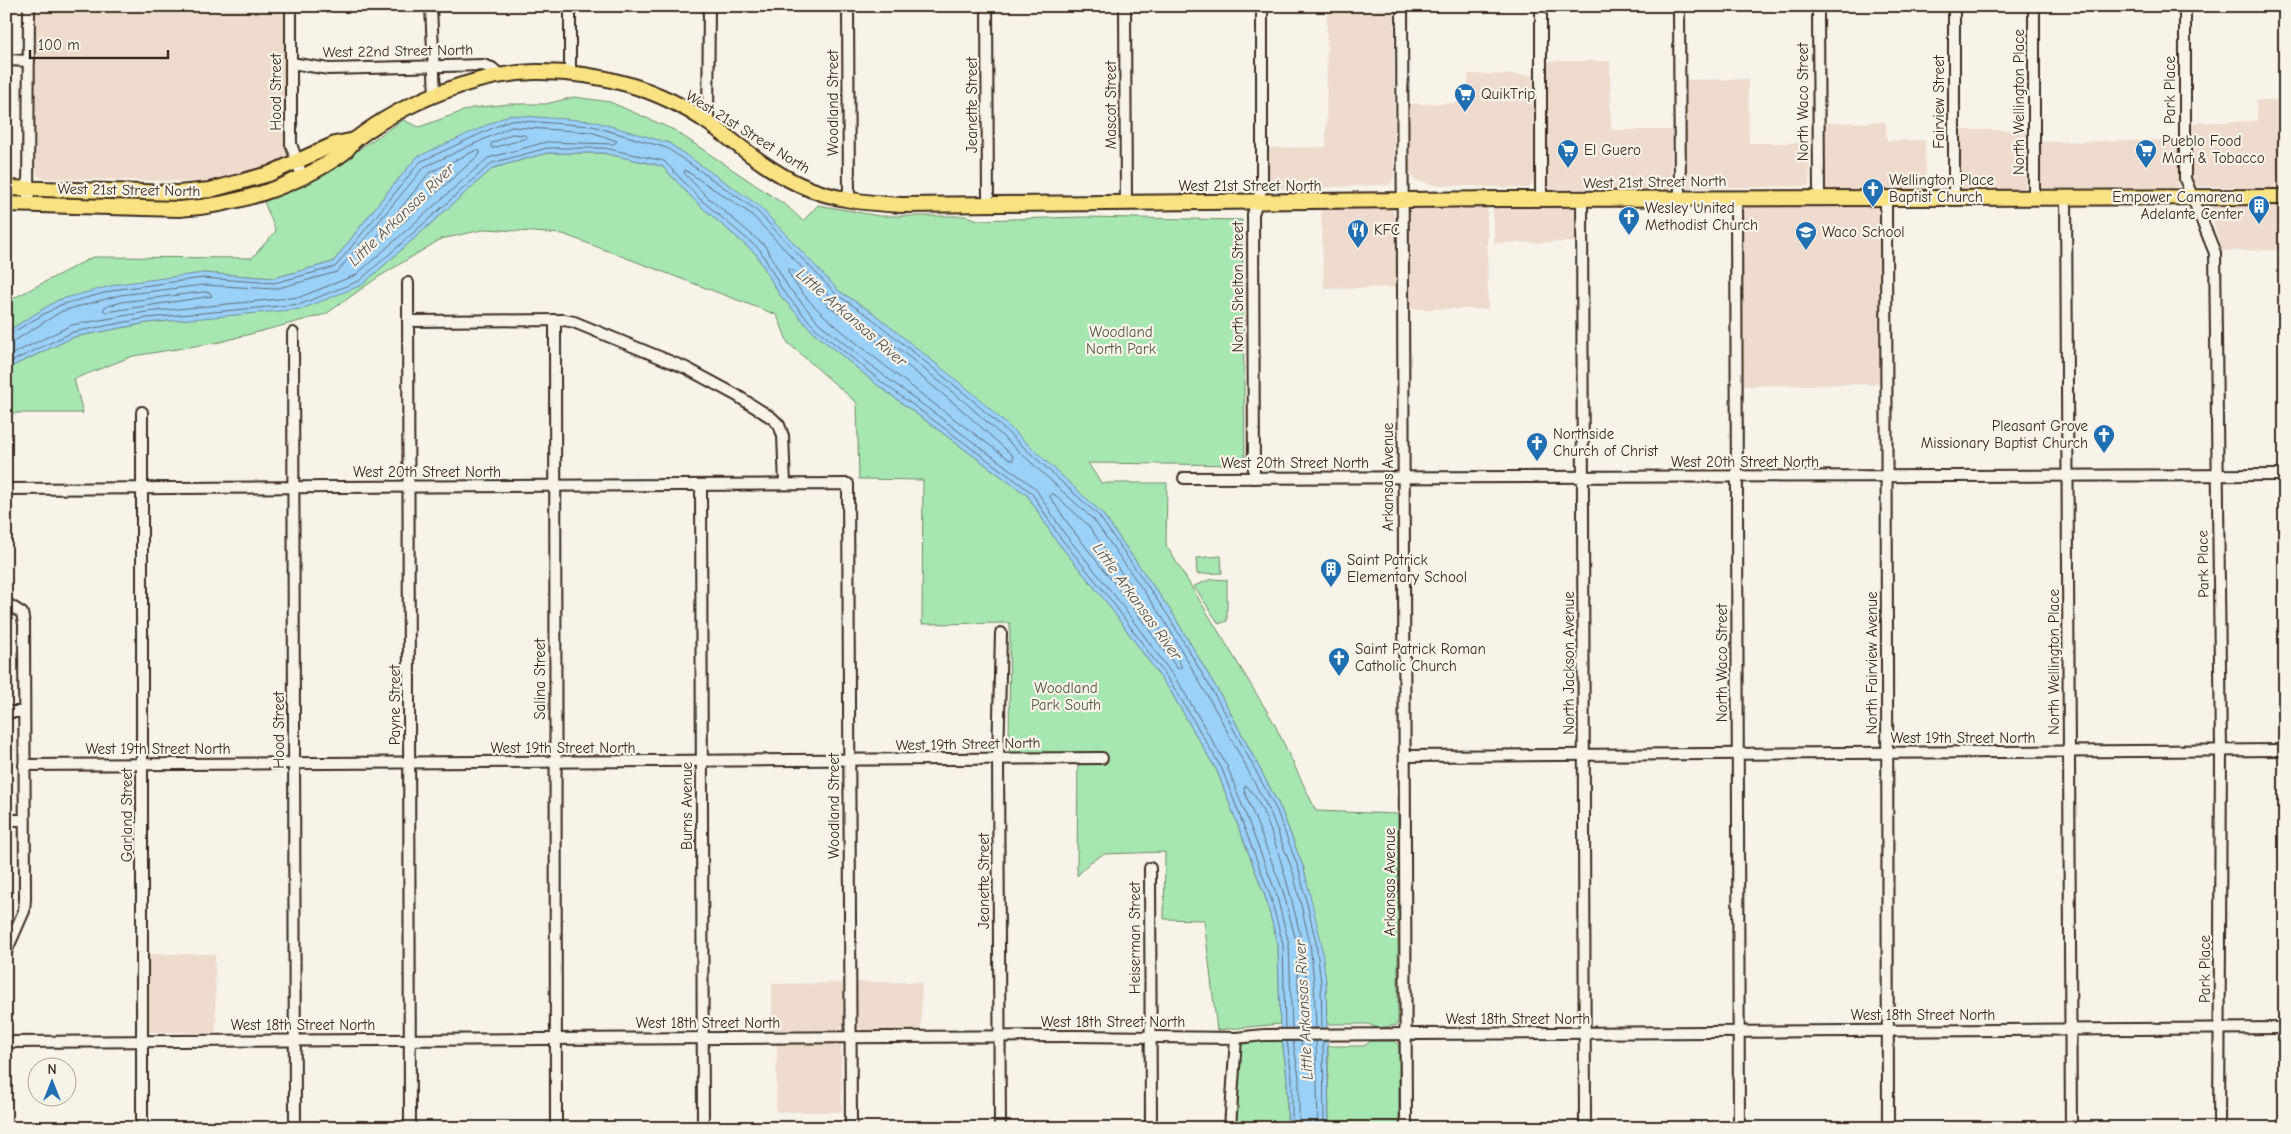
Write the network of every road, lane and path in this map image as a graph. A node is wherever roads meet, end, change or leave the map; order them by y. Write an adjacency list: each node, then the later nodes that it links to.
1 (29, 6): 18 (street)
2 (291, 6): 19 (street, Hood Street)
3 (431, 6): 20 (street)
4 (570, 6): 21 (street)
5 (709, 6): 24 (street)
6 (848, 6): 40 (street, Woodland Street)
7 (987, 6): 47 (street, Jeanette Street)
8 (1125, 6): 44 (street, Mascot Street)
9 (1262, 6): 43 (street, North Shelton Street)
10 (1402, 6): 42 (street, Arkansas Avenue)
11 (1540, 6): 41 (street)
12 (1679, 6): 37 (street)
13 (1818, 6): 31 (street, North Waco Street)
14 (1954, 6): 33 (street, Fairview Street)
15 (2034, 6): 34 (street, North Wellington Place)
16 (2186, 6): 30 (street, Park Place)
17 (6, 60): 18 (street)
18 (29, 61): 29 (street)
19 (291, 64): 20 (street, West 22nd Street North); 26 (street, Hood Street)
20 (432, 66): 22 (street, West 22nd Street North); 23 (street)
21 (570, 73): 22 (main road, West 21st Street North); 24 (main road, West 21st Street North)
22 (501, 76): 23 (main road, West 21st Street North)
23 (435, 96): 25 (main road, West 21st Street North)
24 (708, 123): 40 (main road, West 21st Street North)
25 (355, 140): 26 (main road, West 21st Street North); 27 (main road, West 21st Street North)
26 (296, 162): 27 (street, Hood Street); 29 (main road, West 21st Street North)
27 (302, 176): 46 (main road, West 21st Street North)
28 (6, 188): 29 (main road, West 21st Street North)
29 (28, 188): 46 (street)
30 (2192, 196): 35 (main road, West 21st Street North); 36 (main road, West 21st Street North); 53 (street, Park Place)
31 (1818, 197): 32 (main road, West 21st Street North); 38 (main road, West 21st Street North)
32 (1886, 197): 33 (main road, West 21st Street North); 56 (street, North Fairview Avenue)
33 (1954, 197): 34 (main road, West 21st Street North)
34 (2034, 197): 35 (main road, West 21st Street North)
35 (2066, 197): 54 (street, North Wellington Place)
36 (2285, 197)
37 (1680, 198): 38 (main road, West 21st Street North); 39 (main road, West 21st Street North)
38 (1736, 198): 57 (street, North Waco Street)
39 (1582, 199): 41 (main road, West 21st Street North); 61 (street, North Jackson Avenue)
40 (849, 200): 47 (main road, West 21st Street North)
41 (1541, 200): 42 (main road, West 21st Street North)
42 (1402, 201): 43 (main road, West 21st Street North); 60 (street, Arkansas Avenue)
43 (1256, 202): 44 (main road, West 21st Street North); 59 (street, North Shelton Street)
44 (1126, 203): 47 (main road, West 21st Street North)
45 (6, 204): 46 (main road, West 21st Street North)
46 (28, 204)
47 (988, 204)
48 (408, 283): 50 (street, Payne Street)
49 (555, 320): 50 (street); 62 (street); 65 (street, Salina Street)
50 (408, 321): 66 (street, Payne Street)
51 (293, 333): 68 (street, Hood Street)
52 (142, 412): 67 (street, Garland Street)
53 (2217, 474): 54 (street, West 20th Street North); 55 (street, West 20th Street North); 74 (street, Park Place)
54 (2068, 475): 56 (street, West 20th Street North); 76 (street, North Wellington Place)
55 (2285, 475)
56 (1886, 476): 57 (street, West 20th Street North); 77 (street, North Fairview Avenue)
57 (1737, 477): 61 (street, West 20th Street North); 78 (street, North Waco Street)
58 (1184, 478): 59 (street, West 20th Street North)
59 (1254, 478): 60 (street, West 20th Street North)
60 (1403, 478): 61 (street, West 20th Street North); 80 (street, Arkansas Avenue)
61 (1583, 478): 79 (street, North Jackson Avenue)
62 (785, 484): 63 (street, West 20th Street North); 64 (street, West 20th Street North)
63 (848, 484): 83 (street, Woodland Street)
64 (701, 485): 65 (street, West 20th Street North); 84 (street, Burns Avenue)
65 (556, 486): 66 (street, West 20th Street North); 86 (street, Salina Street)
66 (409, 487): 68 (street, West 20th Street North); 85 (street, Payne Street)
67 (142, 488): 68 (street, West 20th Street North); 69 (street, West 20th Street North); 87 (street, Garland Street)
68 (294, 488): 88 (street, Hood Street)
69 (6, 489)
70 (6, 603): 73 (street)
71 (1001, 633): 82 (street, Jeanette Street)
72 (6, 712): 73 (street)
73 (24, 712): 89 (street)
74 (2221, 750): 75 (street, West 19th Street North); 76 (street, West 19th Street North); 95 (street, Park Place)
75 (2285, 750)
76 (2070, 752): 77 (street, West 19th Street North); 97 (street, North Wellington Place)
77 (1887, 753): 78 (street, West 19th Street North); 98 (street, North Fairview Avenue)
78 (1737, 754): 79 (street, West 19th Street North); 99 (street, North Waco Street)
79 (1584, 755): 80 (street, West 19th Street North); 100 (street, North Jackson Avenue)
80 (1405, 756): 101 (street, Arkansas Avenue)
81 (1102, 758): 82 (street, West 19th Street North)
82 (998, 759): 83 (street, West 19th Street North); 104 (street, Jeanette Street)
83 (849, 760): 84 (street, West 19th Street North); 103 (street, Woodland Street)
84 (702, 762): 86 (street, West 19th Street North); 105 (street, Burns Avenue)
85 (410, 763): 86 (street, West 19th Street North); 88 (street, West 19th Street North); 109 (street, Payne Street)
86 (555, 763): 107 (street, Salina Street)
87 (142, 764): 88 (street, West 19th Street North); 89 (street, West 19th Street North); 110 (street, Garland Street)
88 (294, 764): 108 (street, Hood Street)
89 (24, 765): 91 (street)
90 (6, 820): 91 (street)
91 (24, 820): 93 (street)
92 (1150, 868): 102 (street, Heiserman Street)
93 (11, 930): 94 (street)
94 (6, 952)
95 (2220, 1028): 96 (street, West 18th Street North); 97 (street, West 18th Street North); 126 (street, Park Place)
96 (2285, 1028)
97 (2071, 1029): 98 (street, West 18th Street North); 125 (street, North Wellington Place)
98 (1888, 1031): 99 (street, West 18th Street North); 124 (street, North Fairview Avenue)
99 (1738, 1032): 100 (street, West 18th Street North); 123 (street, North Waco Street)
100 (1585, 1033): 101 (street, West 18th Street North); 122 (street, North Jackson Avenue)
101 (1406, 1034): 106 (street, West 18th Street North); 121 (street, Arkansas Avenue)
102 (1151, 1036): 104 (street, West 18th Street North); 106 (street, West 18th Street North); 119 (street, Heiserman Street)
103 (850, 1037): 104 (street, West 18th Street North); 105 (street, West 18th Street North); 117 (street, Woodland Street)
104 (1000, 1037): 118 (street, Jeanette Street)
105 (703, 1038): 107 (street, West 18th Street North); 116 (street, Burns Avenue)
106 (1236, 1038): 120 (street)
107 (556, 1039): 109 (street, West 18th Street North); 115 (street, Salina Street)
108 (294, 1040): 109 (street, West 18th Street North); 110 (street, West 18th Street North); 113 (street, Hood Street)
109 (410, 1040): 114 (street, Payne Street)
110 (142, 1041): 111 (street, West 18th Street North); 112 (street, Garland Street)
111 (6, 1042)
112 (142, 1128)
113 (294, 1128)
114 (410, 1128)
115 (556, 1128)
116 (703, 1128)
117 (851, 1128)
118 (1000, 1128)
119 (1151, 1128)
120 (1230, 1128)
121 (1406, 1128)
122 (1585, 1128)
123 (1739, 1128)
124 (1888, 1128)
125 (2071, 1128)
126 (2219, 1128)

